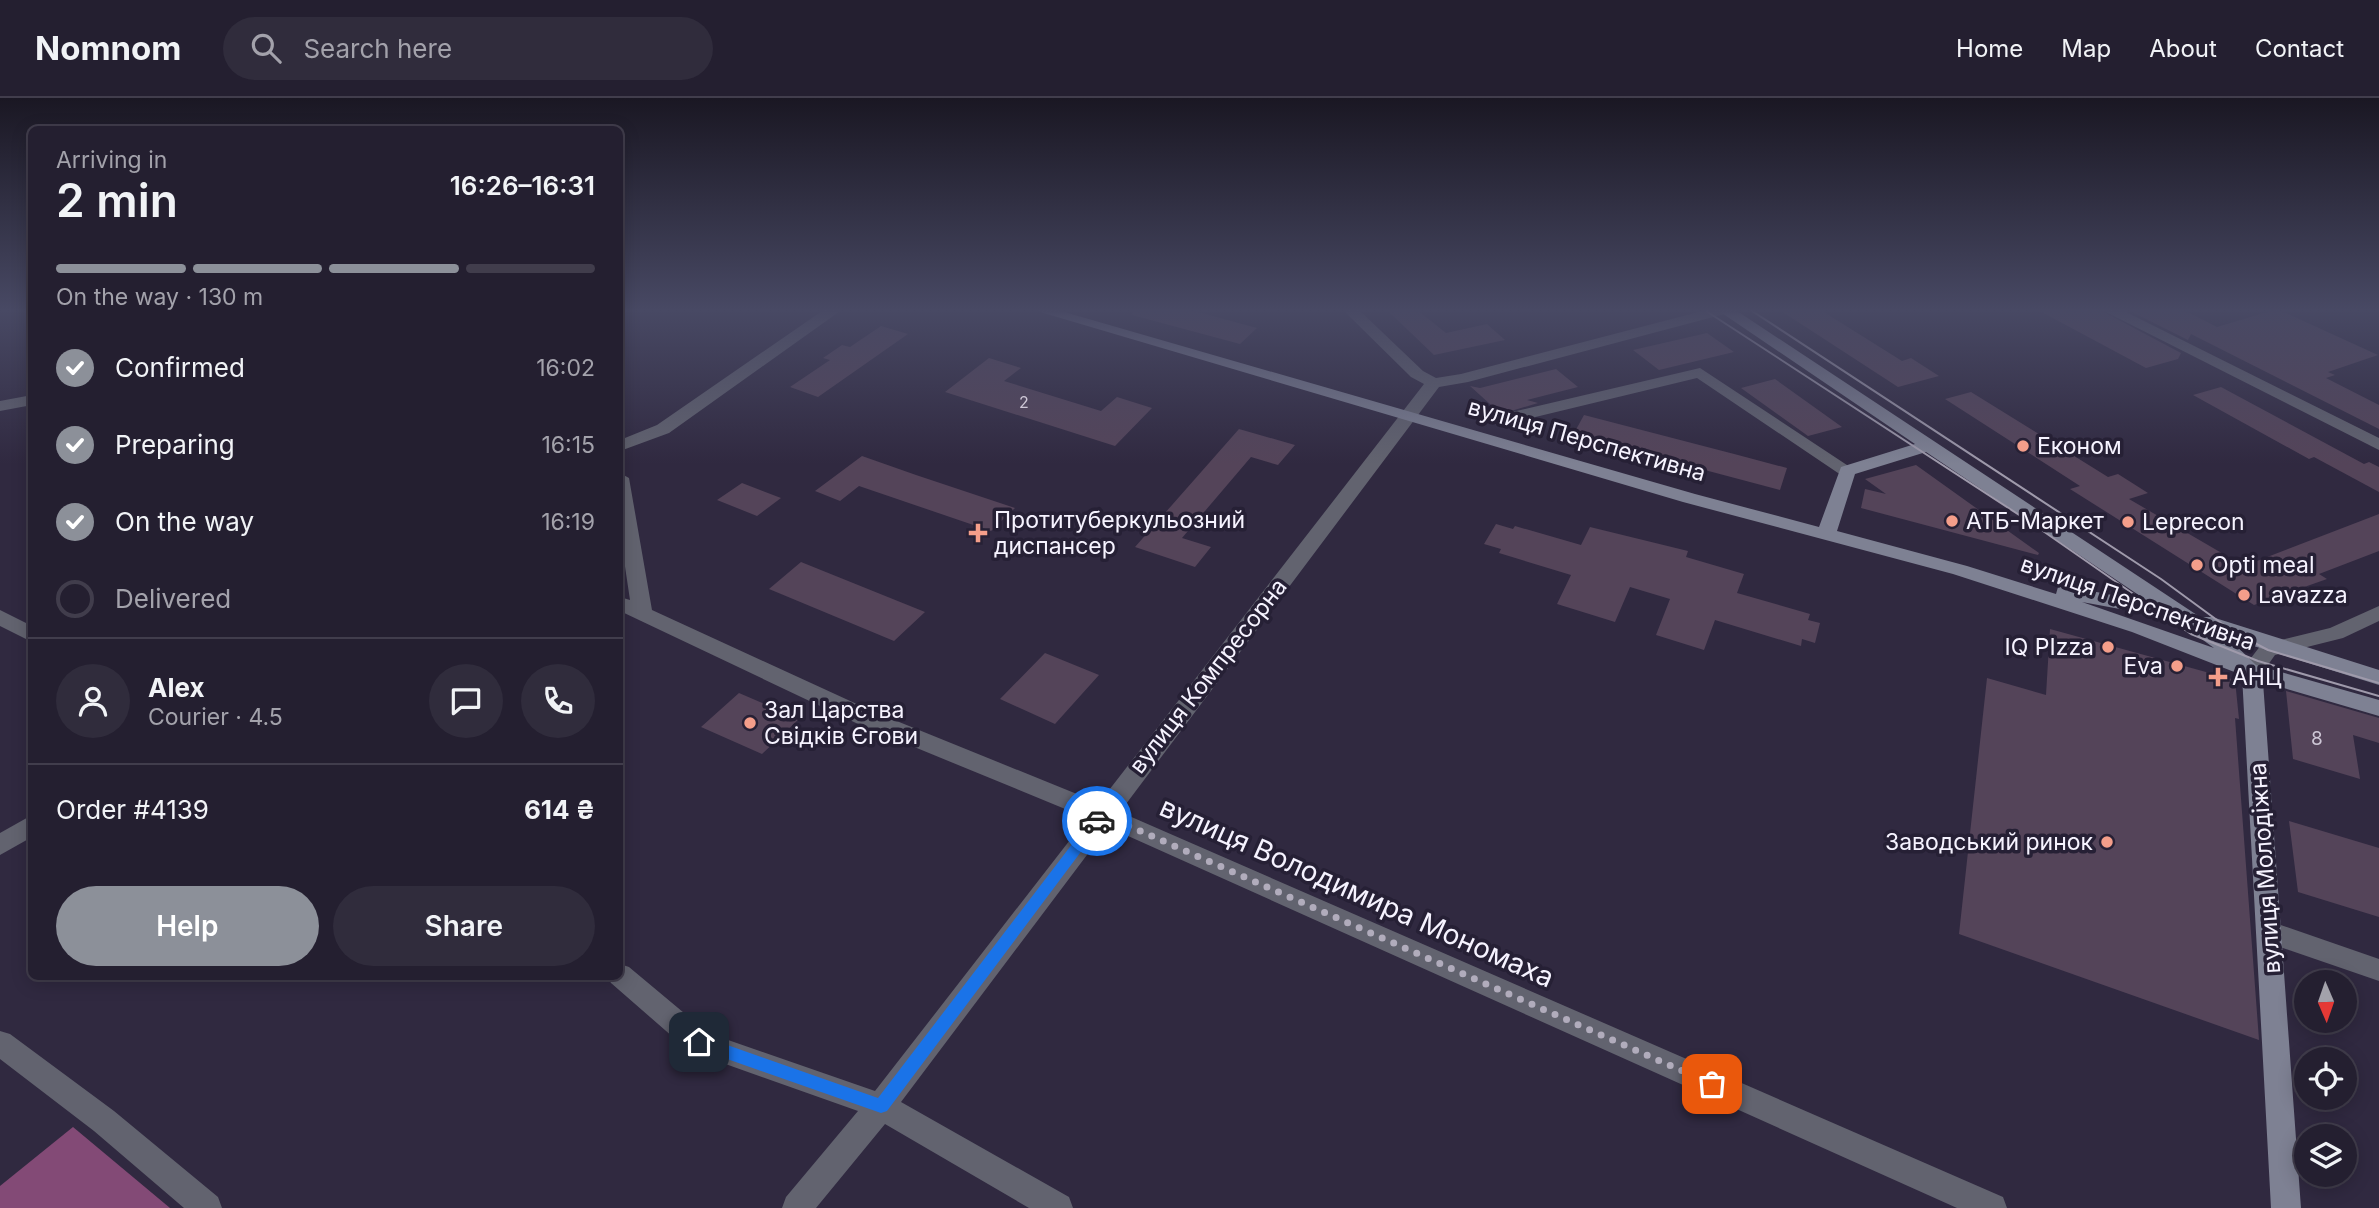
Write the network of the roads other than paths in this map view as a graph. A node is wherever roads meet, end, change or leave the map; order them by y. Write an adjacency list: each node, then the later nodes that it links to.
1 (761, 361): 12 (street)
2 (1219, 361): 10 (street, вулиця Перспективна)
3 (1403, 361): 7 (street)
4 (1530, 361): 7 (street)
5 (1803, 361): 14 (street)
6 (2211, 361): 13 (street)
7 (1434, 383): 10 (street, вулиця Компресорна)
8 (28, 401): 9 (street)
9 (0, 406)
10 (1409, 415): 17 (street, вулиця Перспективна); 28 (street, вулиця Компресорна)
11 (1510, 418): 15 (street)
12 (623, 445)
13 (2379, 445)
14 (1930, 446): 15 (street); 21 (street)
15 (1847, 471): 17 (street)
16 (623, 513): 19 (street)
17 (1826, 534): 18 (street, вулиця Перспективна)
18 (1960, 570): 21 (street, вулиця Перспективна); 25 (street, вулиця Перспективна)
19 (631, 608): 28 (street, вулиця Володимира Мономаха)
20 (2379, 613): 24 (street)
21 (2183, 616): 24 (street, вулиця Перспективна); 25 (street)
22 (0, 617): 23 (street)
23 (28, 633)
24 (2275, 647): 25 (street); 26 (street, вулиця Перспективна)
25 (2252, 671): 27 (street, вулиця Перспективна); 31 (street, вулиця Молодіжна)
26 (2379, 678)
27 (2379, 708)
28 (1102, 814): 35 (street, вулиця Компресорна); 39 (street, вулиця Володимира Мономаха)
29 (28, 827): 30 (street)
30 (0, 845)
31 (2269, 932): 32 (street); 40 (street, вулиця Молодіжна)
32 (2379, 970)
33 (623, 978): 35 (street)
34 (0, 1043): 36 (street)
35 (881, 1106): 37 (street, вулиця Компресорна); 38 (street)
36 (208, 1208)
37 (797, 1208)
38 (1058, 1208)
39 (1992, 1208)
40 (2287, 1208)

